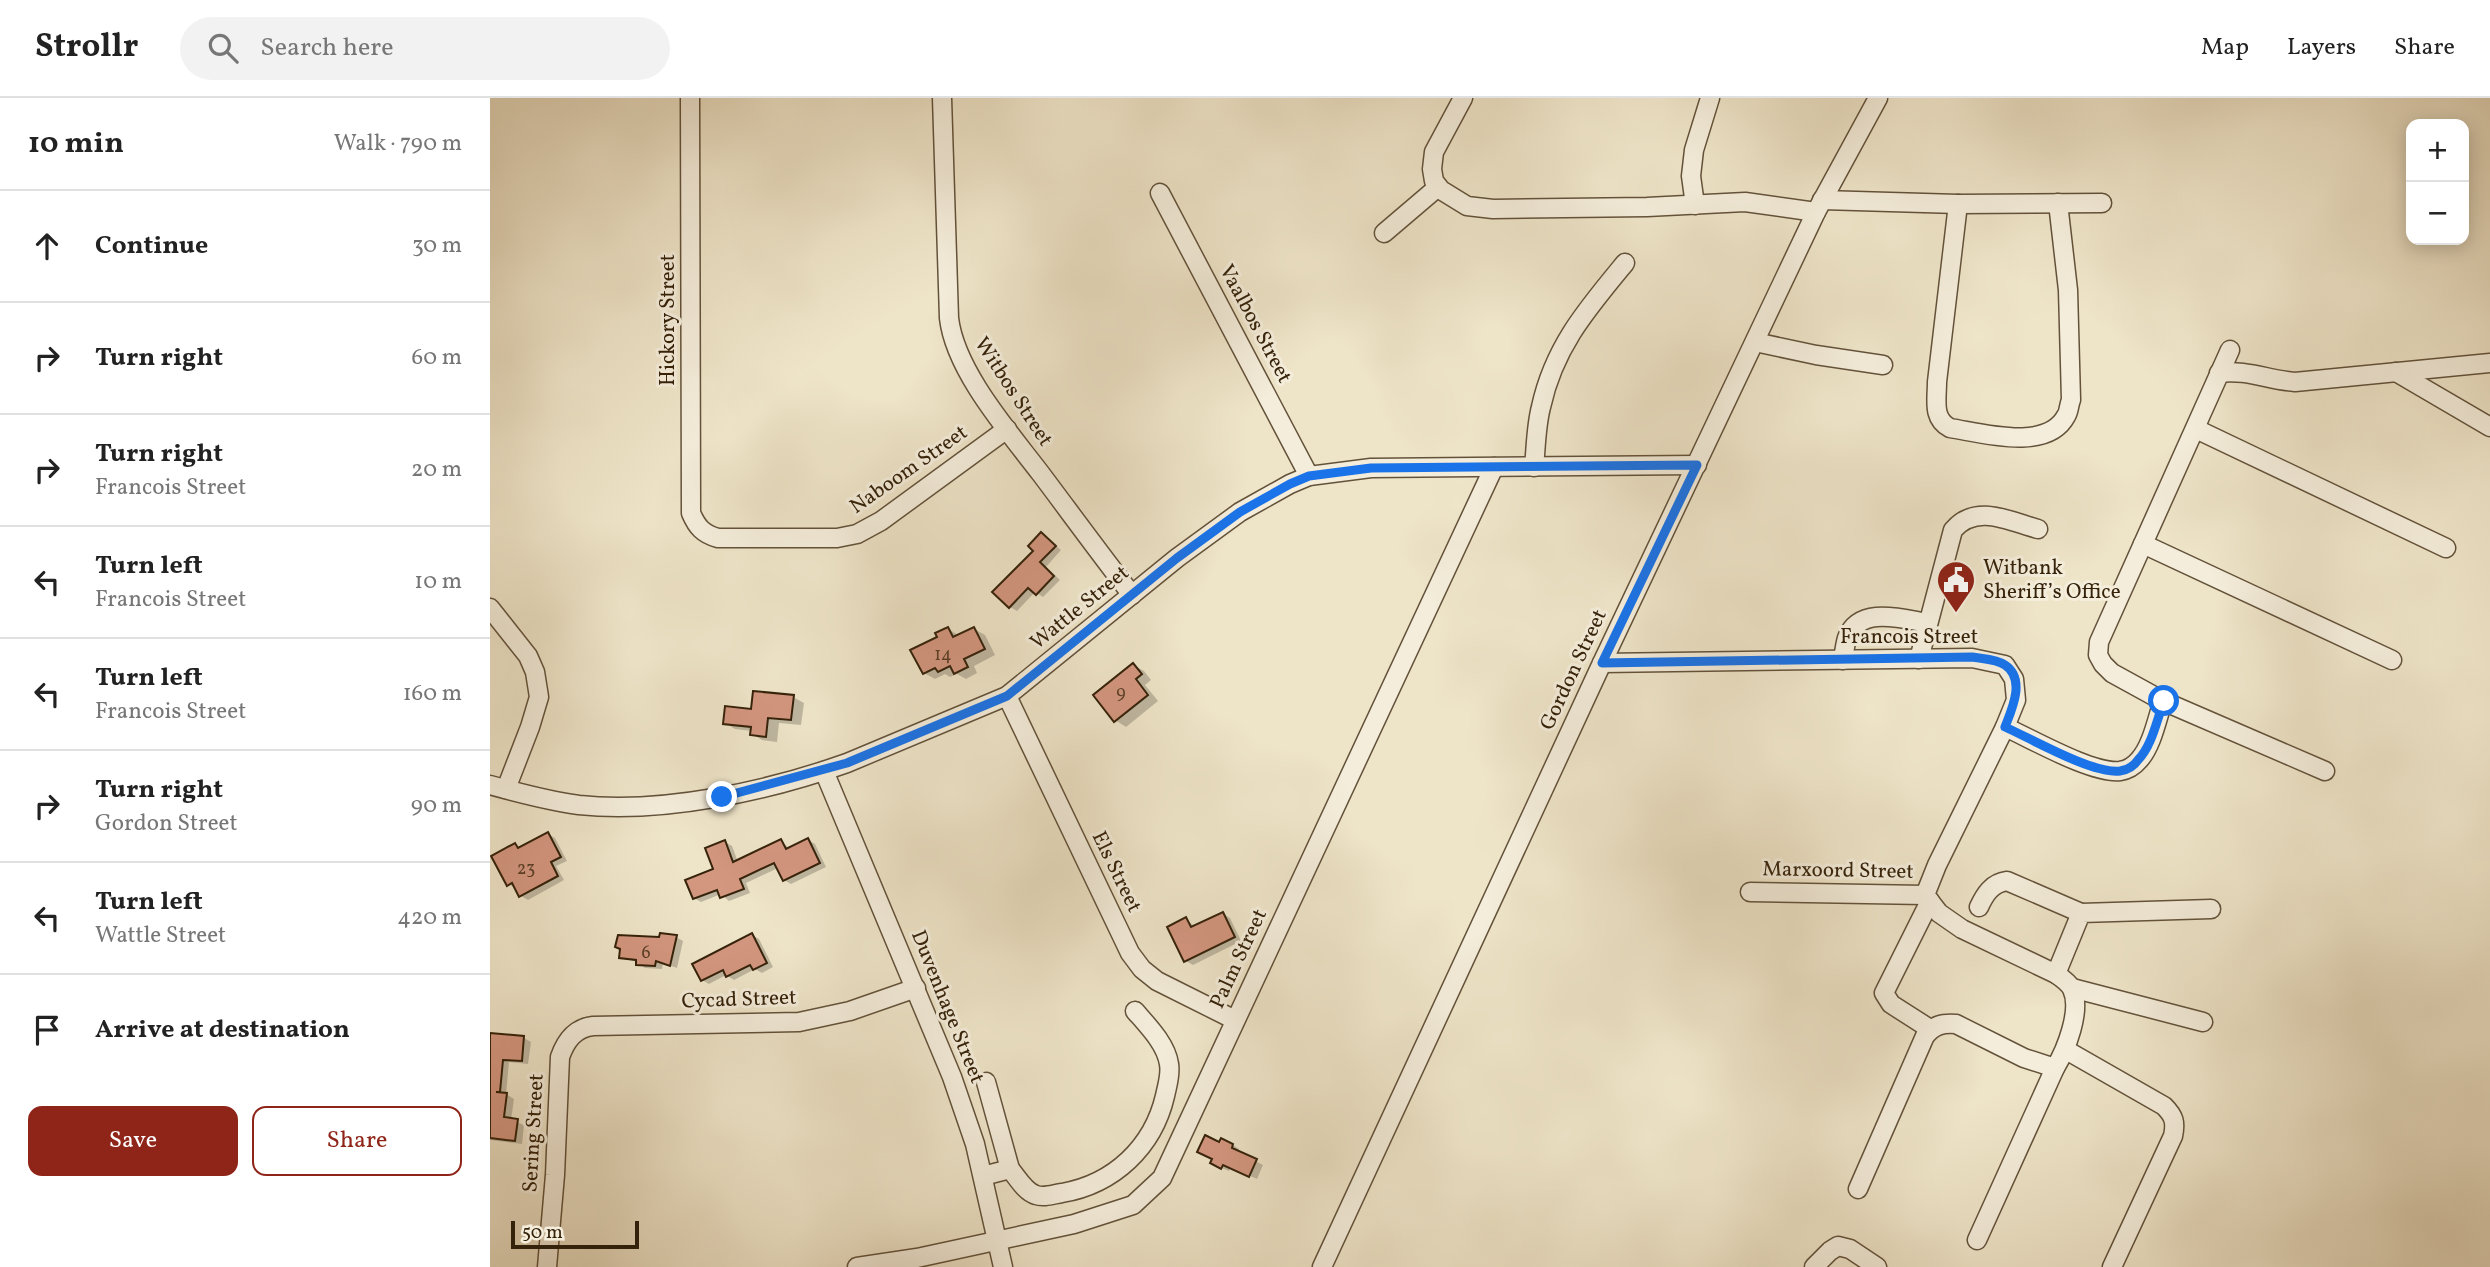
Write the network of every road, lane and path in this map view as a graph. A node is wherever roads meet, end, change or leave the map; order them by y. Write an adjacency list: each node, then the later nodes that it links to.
1 (690, 98): 29 (street, Hickory Street)
2 (942, 98): 22 (street, Witbos Street)
3 (1463, 98): 6 (street)
4 (1710, 98): 11 (street)
5 (1878, 98): 12 (street, Gordon Street)
6 (1438, 187): 11 (street); 13 (street)
7 (1160, 192): 27 (street, Vaalbos Street)
8 (2058, 203): 9 (street); 10 (street); 10 (street)
9 (2102, 203)
10 (1958, 204): 12 (street)
11 (1695, 205): 12 (street)
12 (1819, 206): 15 (street, Gordon Street)
13 (1384, 233)
14 (1625, 263): 26 (street)
15 (1755, 342): 18 (street); 24 (street, Gordon Street)
16 (2230, 350): 20 (street)
17 (2490, 363): 19 (street)
18 (1883, 365)
19 (2396, 372): 20 (street); 21 (street)
20 (2218, 373): 23 (street)
21 (2490, 427)
22 (1007, 429): 29 (street, Naboom Street); 32 (street, Witbos Street)
23 (2196, 429): 30 (street); 31 (street)
24 (1697, 465): 26 (street, Wattle Street); 38 (street, Gordon Street)
25 (1494, 467): 26 (street, Wattle Street); 27 (street, Wattle Street); 54 (street, Palm Street)
26 (1534, 467)
27 (1309, 476): 32 (street, Wattle Street)
28 (2038, 529): 34 (street)
29 (708, 535)
30 (2143, 544): 37 (street); 40 (street)
31 (2446, 548)
32 (1132, 595): 39 (street, Wattle Street)
33 (490, 608): 44 (street)
34 (1928, 623): 35 (street); 36 (street)
35 (1919, 659): 36 (street, Francois Street); 41 (street, Francois Street)
36 (1843, 660): 38 (street, Francois Street)
37 (2392, 660)
38 (1602, 663): 69 (street, Gordon Street)
39 (1007, 696): 42 (street, Wattle Street); 54 (street, Els Street)
40 (2164, 701): 41 (street); 43 (street)
41 (2005, 727): 46 (street, Francois Street)
42 (824, 771): 44 (street, Wattle Street); 51 (street, Duvenhage Street)
43 (2325, 771)
44 (498, 787)
45 (1750, 892): 46 (street, Marxoord Street)
46 (1928, 898): 50 (street); 56 (street, Francois Street)
47 (1979, 907): 49 (street)
48 (2211, 909): 49 (street)
49 (2081, 913): 50 (street)
50 (2056, 974): 52 (street)
51 (916, 988): 57 (street, Cycad Street); 62 (street, Duvenhage Street)
52 (2072, 988): 55 (street); 58 (street)
53 (1135, 1011): 61 (street)
54 (1236, 1020): 65 (street, Palm Street)
55 (2203, 1022)
56 (1930, 1029): 59 (street); 63 (street)
57 (566, 1043): 66 (street, Sering Street)
58 (2066, 1050): 59 (street); 72 (street)
59 (2055, 1068): 64 (street)
60 (986, 1082): 61 (street)
61 (1010, 1169): 62 (street)
62 (983, 1176): 65 (street, Duvenhage Street)
63 (1858, 1189)
64 (1977, 1240)
65 (998, 1241): 67 (street, Palm Street); 68 (street, Duvenhage Street)
66 (547, 1267)
67 (857, 1267)
68 (1003, 1267)
69 (1322, 1267)
70 (1814, 1267): 71 (street)
71 (1877, 1267)
72 (2112, 1267)

